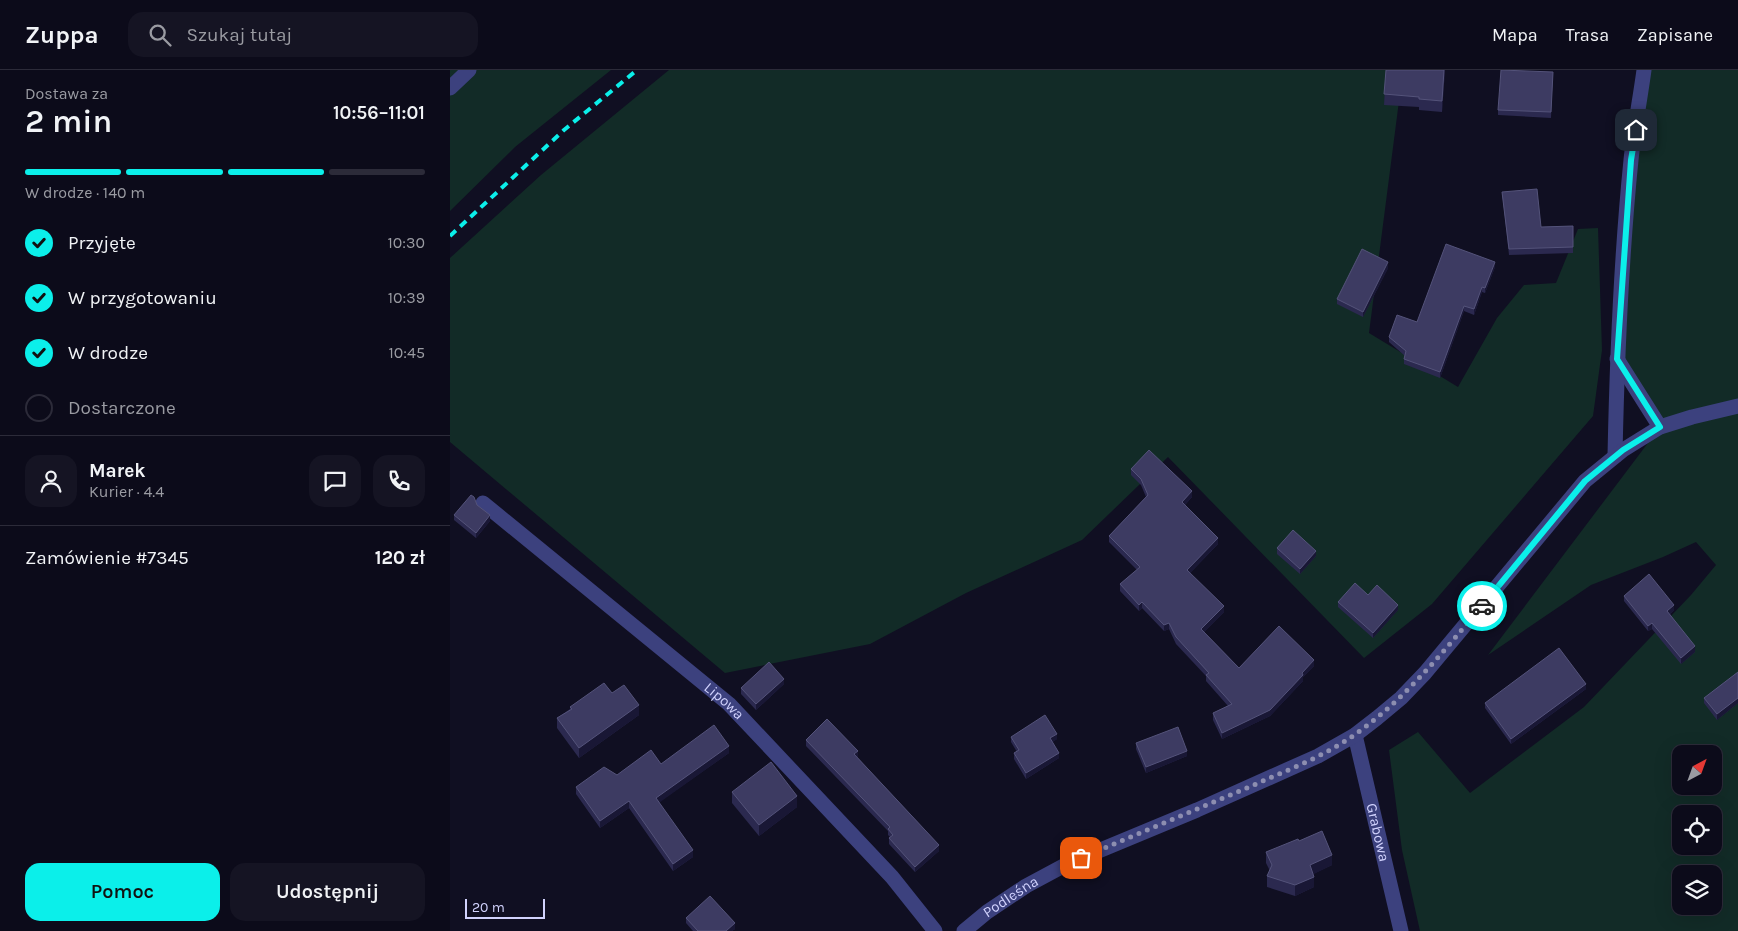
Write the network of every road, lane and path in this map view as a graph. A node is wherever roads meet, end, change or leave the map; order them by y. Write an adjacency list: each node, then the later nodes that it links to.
1 (469, 70): 3 (street)
2 (1644, 70): 4 (street)
3 (450, 88)
4 (1617, 359): 6 (street); 7 (street)
5 (1738, 406): 6 (street, Podleśna)
6 (1660, 427): 7 (street, Podleśna)
7 (1615, 456): 9 (street, Podleśna)
8 (483, 503): 10 (street, Lipowa)
9 (1355, 735): 11 (street, Podleśna); 12 (street, Grabowa)
10 (935, 931)
11 (964, 931)
12 (1401, 931)

